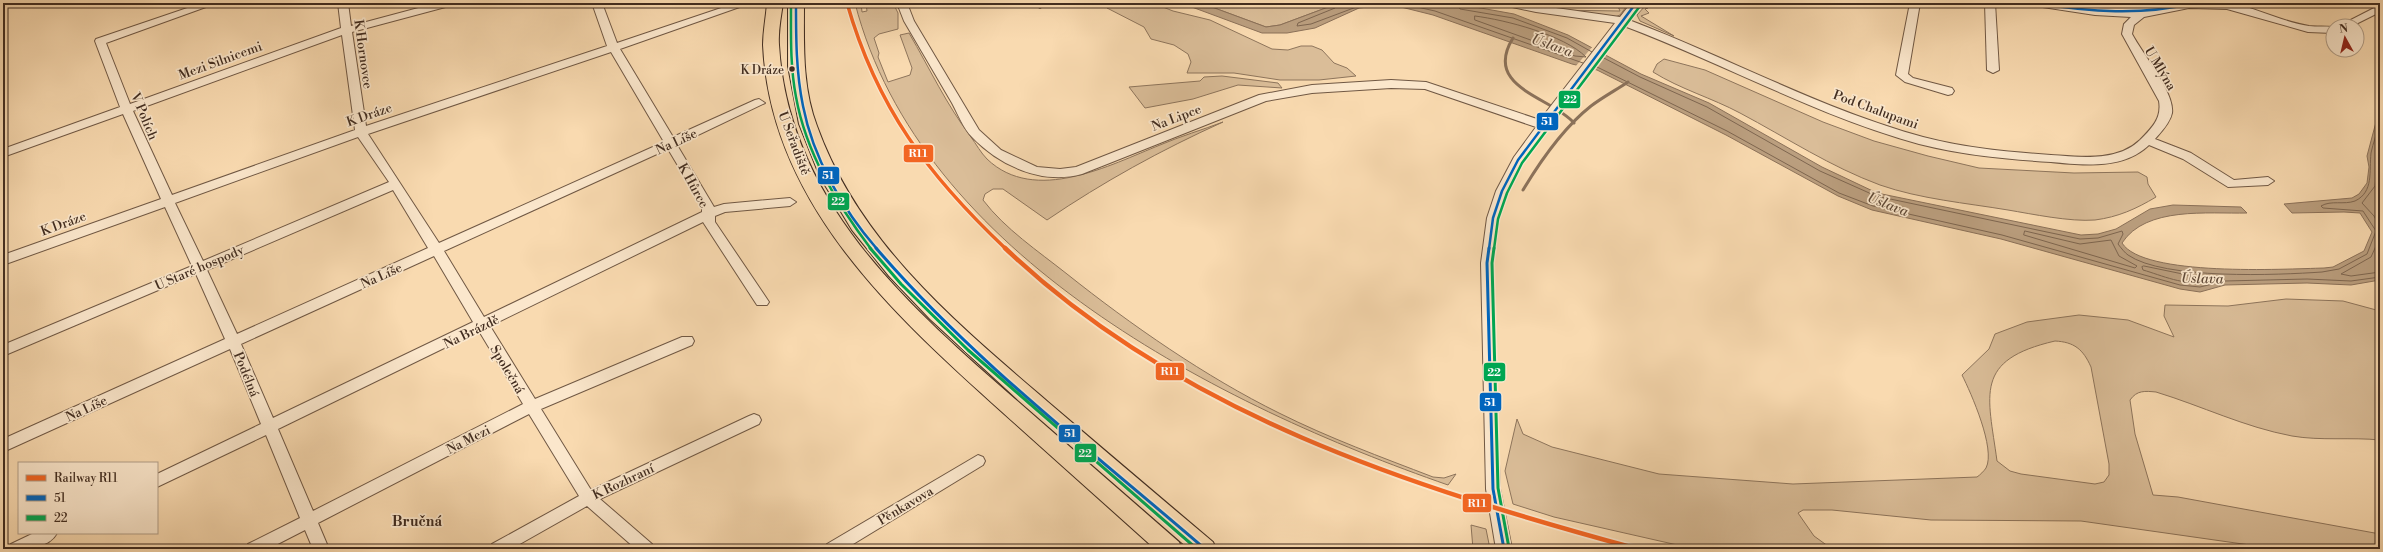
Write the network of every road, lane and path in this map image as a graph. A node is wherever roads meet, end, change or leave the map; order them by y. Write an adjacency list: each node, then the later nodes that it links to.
1 (212, 3): 27 (street, V Polích)
2 (343, 3): 20 (street, K Hornovce)
3 (449, 3): 20 (street, Mezi Silnicemi)
4 (597, 3): 23 (street, K Hůrce)
5 (746, 3): 23 (street, K Dráze)
6 (775, 3): 42 (highway, U Seřadiště)
7 (796, 3): 42 (highway, U Seřadiště)
8 (902, 3): 28 (street, Na Lipce)
9 (1507, 3): 19 (street, Pod Chalupami)
10 (1636, 3): 19 (street)
11 (1915, 3): 25 (street)
12 (1990, 3): 24 (street)
13 (2036, 3): 16 (street)
14 (2191, 4): 17 (street); 21 (street)
15 (2380, 8): 18 (street)
16 (2098, 13): 17 (street); 22 (street)
17 (2139, 16): 22 (street)
18 (2360, 18)
19 (1622, 22): 28 (street); 33 (street, Pod Chalupami)
20 (347, 30): 27 (street, Mezi Silnicemi); 29 (street, K Hornovce)
21 (2325, 30)
22 (2127, 34): 30 (street, U Mlýna)
23 (613, 46): 29 (street, K Dráze); 31 (street, K Hůrce)
24 (1993, 70)
25 (1948, 91)
26 (759, 103): 31 (street, Na Líše)
27 (126, 109): 32 (street, Mezi Silnicemi); 36 (street, V Polích)
28 (1542, 125): 65 (street)
29 (361, 132): 35 (street, Společná); 36 (street, K Dráze)
30 (2147, 140): 33 (street, U Mlýna); 34 (street)
31 (670, 144): 38 (street, K Hůrce); 39 (street, Na Líše)
32 (3, 153)
33 (2134, 153)
34 (2268, 181)
35 (396, 184): 39 (street, Společná); 41 (street, U Staré hospody)
36 (168, 201): 40 (street, K Dráze); 41 (street, Podélná)
37 (790, 202): 38 (street, Na Brázdě)
38 (708, 214): 43 (street, K Hůrce); 44 (street, Na Brázdě)
39 (435, 251): 44 (street, Společná); 45 (street, Na Líše)
40 (3, 260)
41 (198, 268): 45 (street, Podélná); 47 (street, U Staré hospody)
42 (890, 280): 63 (highway); 64 (highway)
43 (762, 302)
44 (482, 325): 48 (street, Společná); 50 (street, Na Brázdě)
45 (233, 341): 50 (street, Podélná); 51 (street, Na Líše)
46 (687, 341): 48 (street, Na Mezi)
47 (3, 351)
48 (531, 408): 54 (street, Společná); 55 (street, Na Mezi)
49 (754, 420): 54 (street, K Rozhraní)
50 (269, 428): 53 (street, Na Brázdě); 55 (street, Podélná)
51 (3, 446)
52 (978, 462): 62 (street, Pěnkavova)
53 (158, 481)
54 (588, 498): 60 (street, K Rozhraní); 61 (street, Společná)
55 (308, 520): 58 (street, Na Mezi); 59 (street, Podélná)
56 (47, 534): 57 (street)
57 (16, 549)
58 (253, 549)
59 (321, 549)
60 (497, 549)
61 (647, 549)
62 (832, 549)
63 (1170, 549)
64 (1205, 549)
65 (1504, 549)

